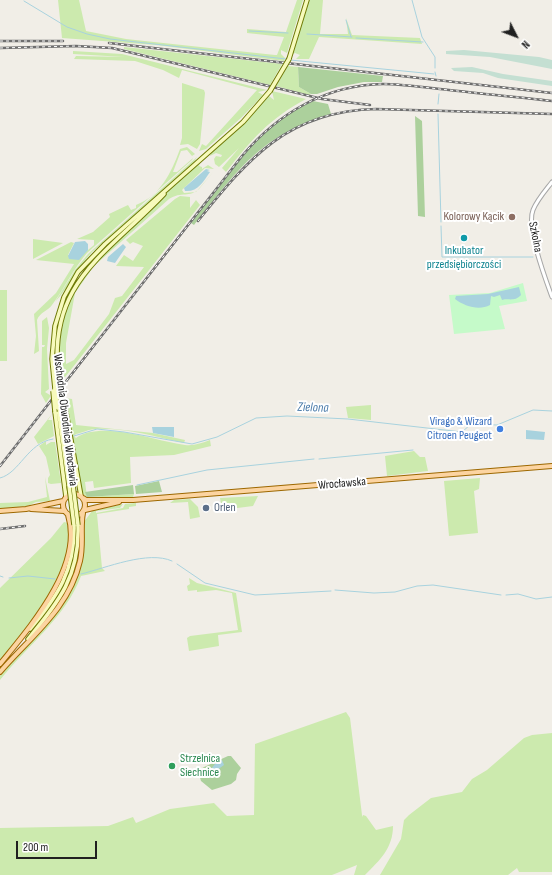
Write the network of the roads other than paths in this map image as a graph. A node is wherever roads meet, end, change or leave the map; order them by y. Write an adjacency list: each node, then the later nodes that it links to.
1 (307, 0): 3 (main road, Wschodnia Obwodnica Wrocławia, bridge)
2 (552, 182): 4 (street, Szkolna)
3 (172, 186): 5 (main road, Wschodnia Obwodnica Wrocławia); 6 (main road, Wschodnia Obwodnica Wrocławia, bridge)
4 (552, 297)
5 (54, 390): 8 (main road, Wschodnia Obwodnica Wrocławia, bridge); 10 (main road, bridge)
6 (63, 402): 8 (main road, Wschodnia Obwodnica Wrocławia); 9 (main road)
7 (552, 466): 11 (main road, Wrocławska)
8 (71, 486): 17 (main road, Wschodnia Obwodnica Wrocławia, bridge)
9 (82, 497): 10 (main road); 11 (main road); 15 (main road)
10 (65, 499): 12 (main road); 14 (main road)
11 (125, 501): 15 (main road)
12 (26, 509): 13 (main road); 14 (main road)
13 (0, 511)
14 (64, 511): 16 (main road)
15 (84, 511): 16 (main road); 18 (main road)
16 (68, 515): 19 (main road)
17 (76, 525): 18 (main road, Wschodnia Obwodnica Wrocławia); 19 (main road, Wschodnia Obwodnica Wrocławia)
18 (26, 642): 21 (main road, Wschodnia Obwodnica Wrocławia)
19 (15, 646): 20 (main road, Wschodnia Obwodnica Wrocławia)
20 (0, 664)
21 (0, 672)

